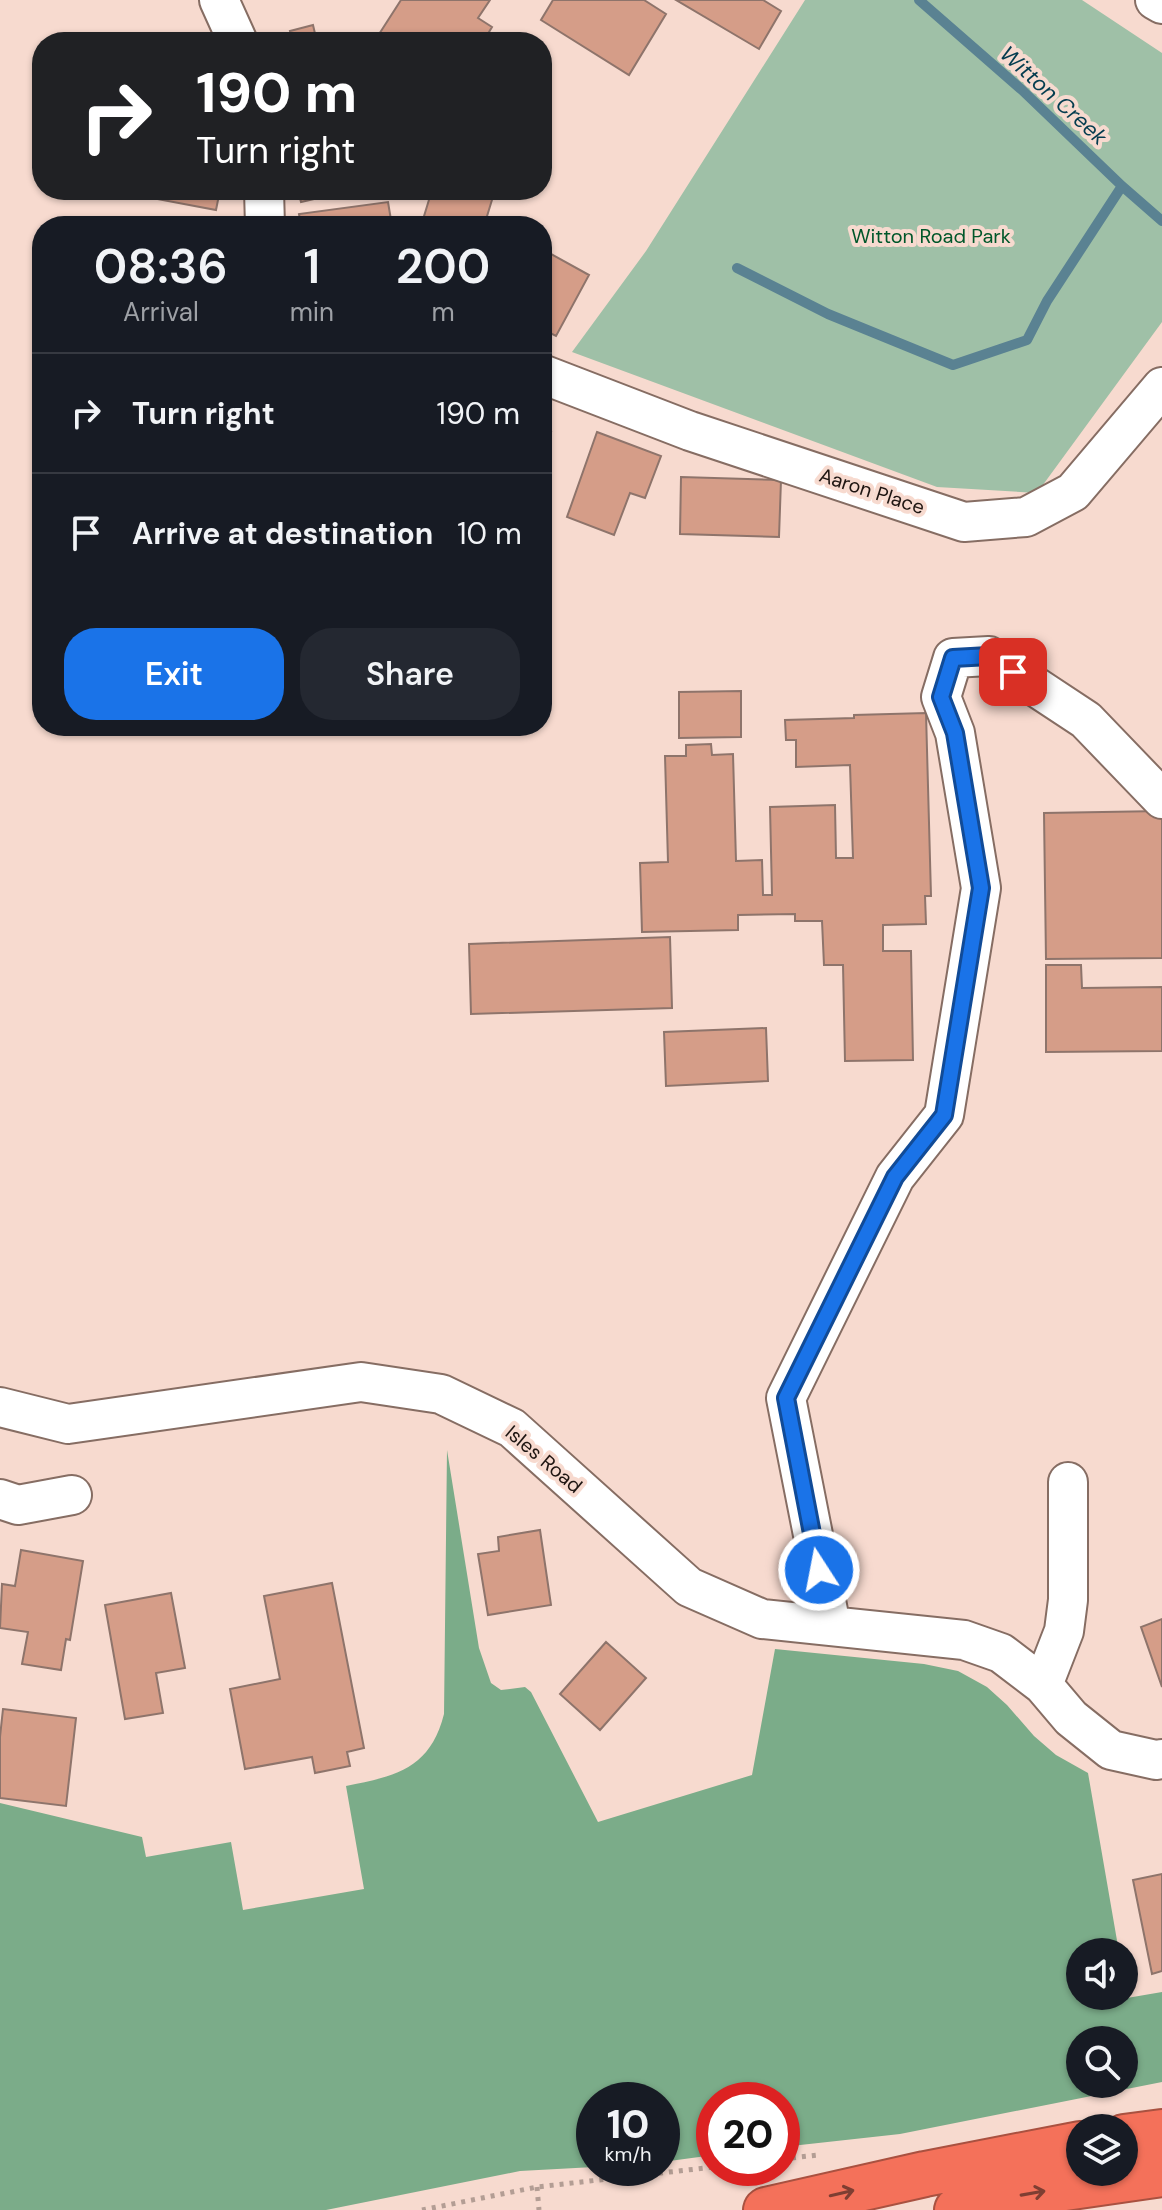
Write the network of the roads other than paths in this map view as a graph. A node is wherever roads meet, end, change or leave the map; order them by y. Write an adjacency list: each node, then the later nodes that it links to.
1 (219, 0): 4 (street)
2 (1155, 0): 3 (street)
3 (1162, 4)
4 (233, 32)
5 (552, 378): 6 (street, Aaron Place)
6 (1162, 387)
7 (1162, 799): 12 (street)
8 (0, 1407): 12 (street, Isles Road)
9 (1068, 1482): 13 (street)
10 (72, 1495): 11 (street)
11 (0, 1499)
12 (831, 1626): 13 (street, Isles Road)
13 (1043, 1685): 14 (street, Isles Road)
14 (1162, 1759)
15 (1162, 2132): 16 (highway)
16 (1138, 2135)
17 (1066, 2147): 19 (highway, one-way to 17)
18 (1162, 2174): 20 (highway, one-way to 18)
19 (766, 2210)
20 (957, 2210)

